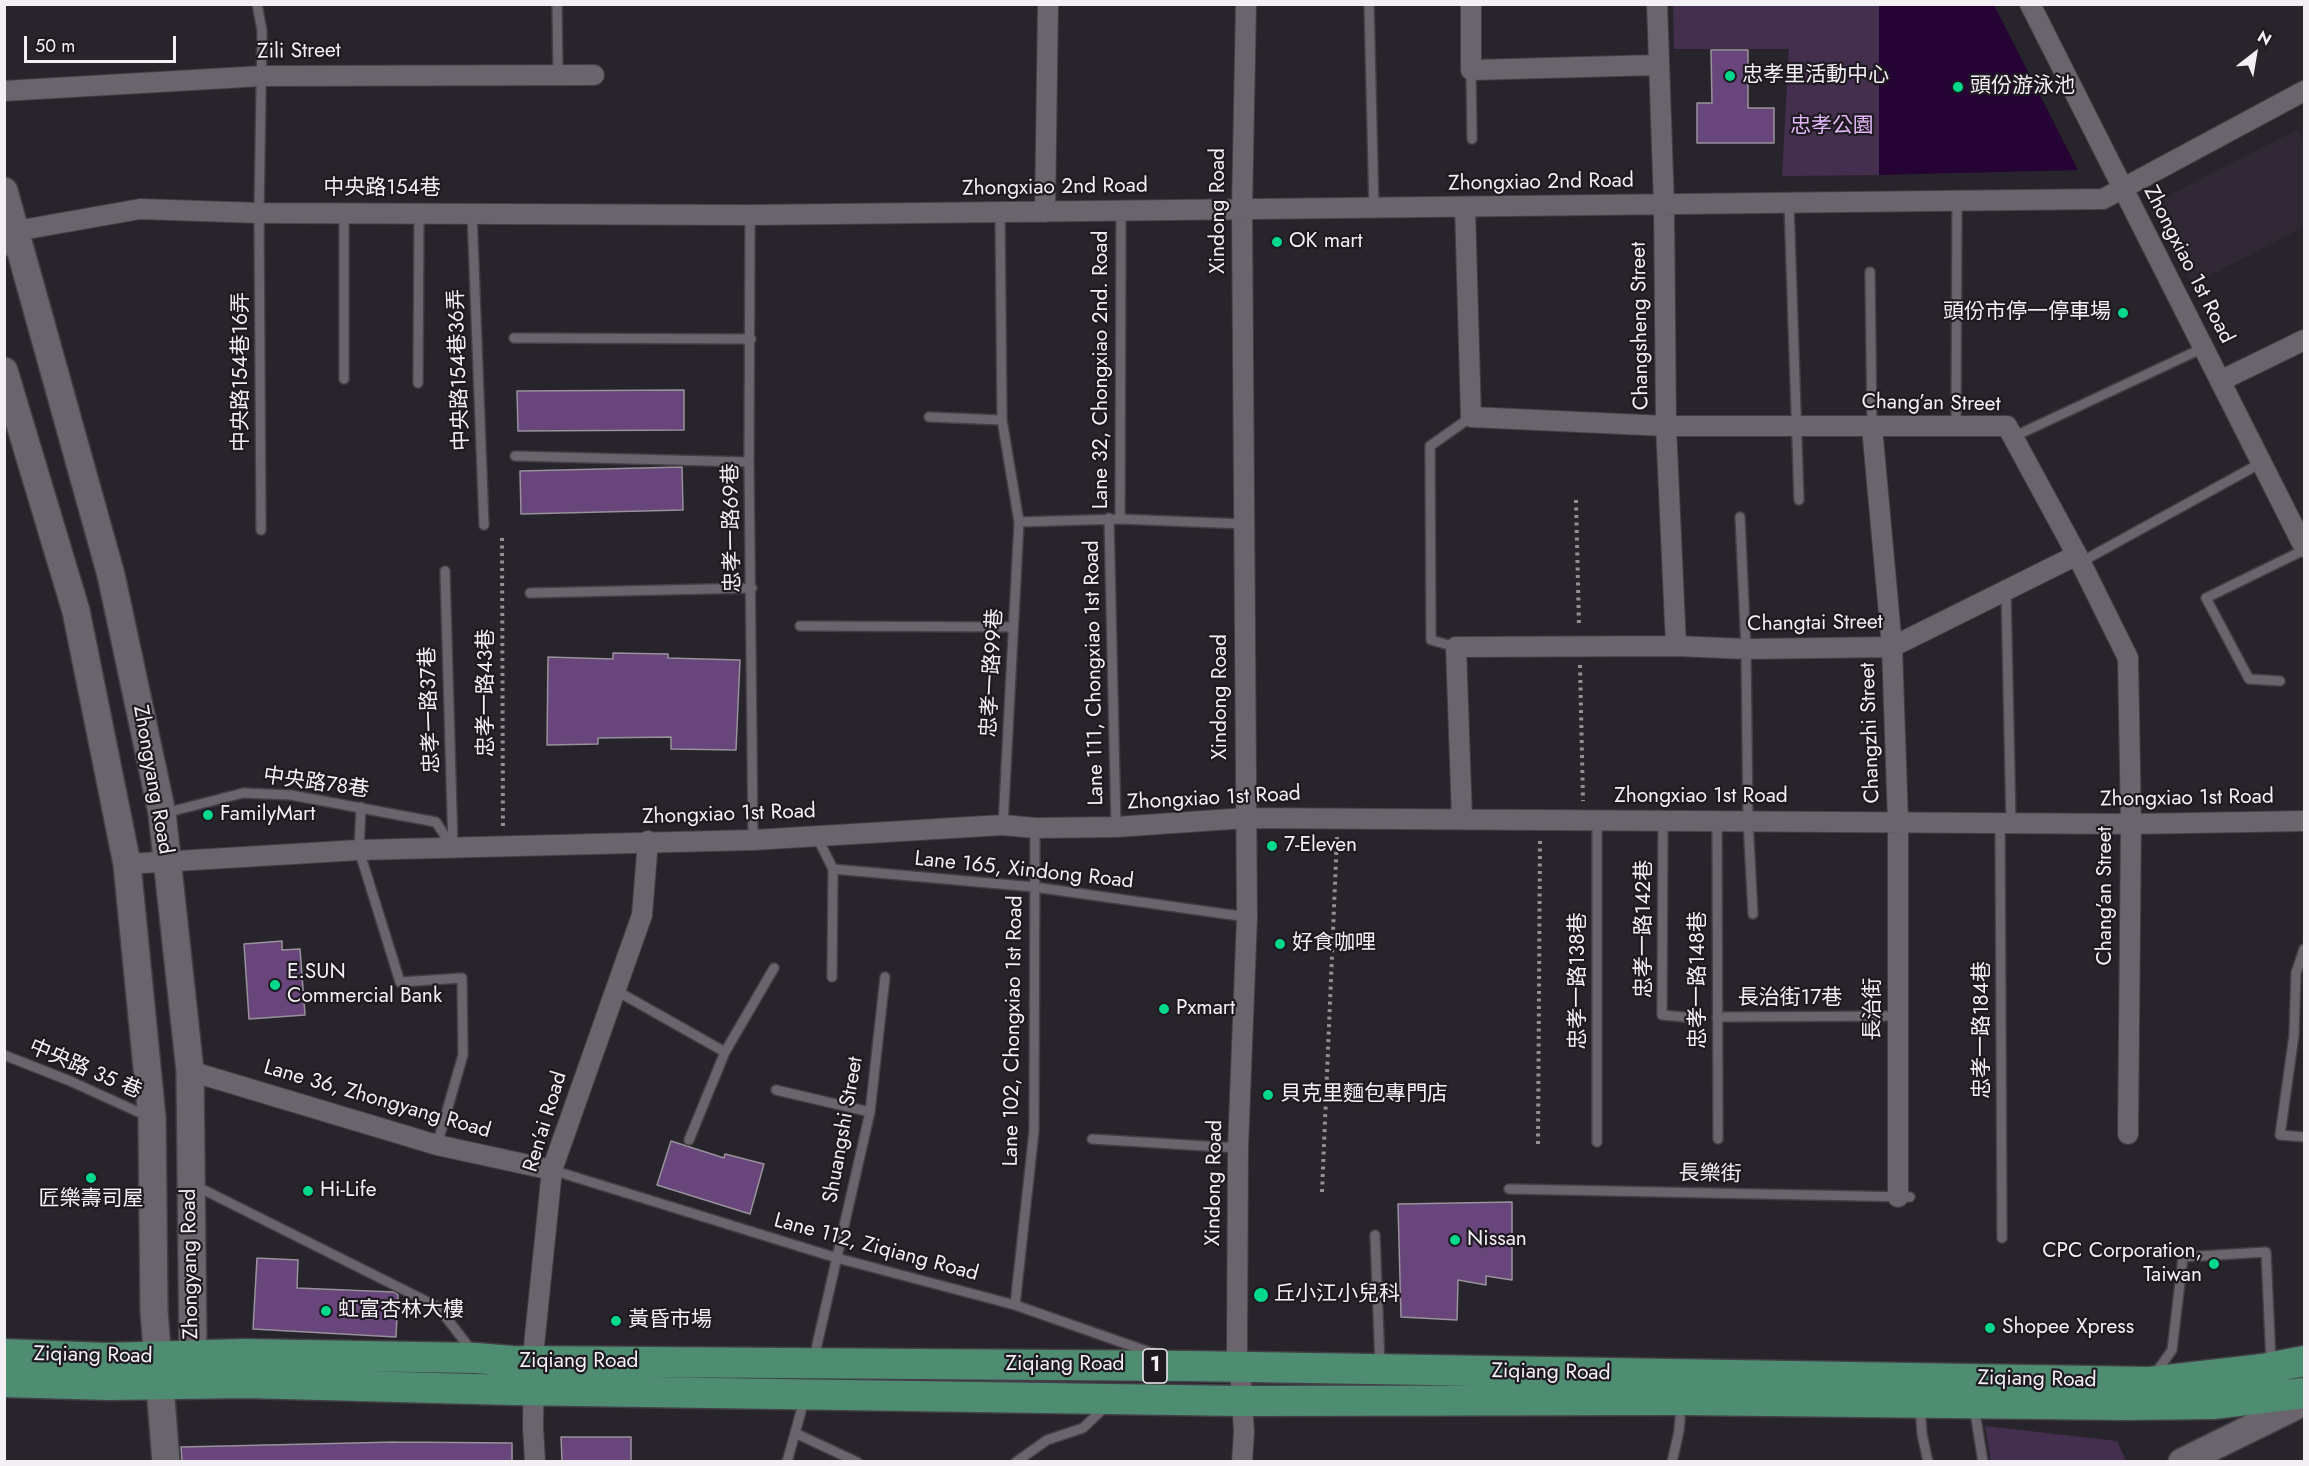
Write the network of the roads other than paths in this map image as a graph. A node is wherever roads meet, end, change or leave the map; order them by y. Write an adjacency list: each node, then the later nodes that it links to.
1 (257, 4): 13 (lane, 中央路154巷16弄)
2 (557, 4): 11 (lane)
3 (1048, 4): 26 (street)
4 (1246, 4): 24 (street, Xindong Road)
5 (1369, 4): 23 (lane)
6 (1471, 4): 10 (street)
7 (1657, 4): 9 (street, Changsheng Street)
8 (2030, 4): 18 (street, Zhongxiao 1st Road)
9 (1658, 65): 10 (street); 21 (street, Changsheng Street)
10 (1471, 70): 16 (lane)
11 (558, 75): 12 (street, Zili Street); 13 (street, Zili Street)
12 (594, 75)
13 (262, 76): 14 (street, Zili Street); 28 (lane, 中央路154巷16弄)
14 (4, 91)
15 (2304, 91): 18 (street, Zhongxiao 2nd Road)
16 (1472, 139)
17 (4, 190): 33 (street, Zhongyang Road)
18 (2123, 190): 19 (street, Zhongxiao 2nd Road); 38 (street, Zhongxiao 1st Road)
19 (1957, 202): 20 (street, Zhongxiao 2nd Road); 46 (lane)
20 (1790, 204): 21 (street, Zhongxiao 2nd Road); 48 (lane)
21 (1664, 205): 22 (street, Zhongxiao 2nd Road); 47 (street, Changsheng Street)
22 (1465, 207): 23 (street, Zhongxiao 2nd Road); 44 (street)
23 (1374, 209): 24 (street, Zhongxiao 2nd Road)
24 (1242, 210): 27 (street, Zhongxiao 2nd Road); 59 (street, Xindong Road)
25 (1000, 212): 26 (street, Zhongxiao 2nd Road); 32 (street, Zhongxiao 2nd Road); 45 (lane, 忠孝一路99巷)
26 (1045, 212): 27 (street, Zhongxiao 2nd Road)
27 (1121, 212): 57 (lane, Lane 32, Chongxiao 2nd. Road)
28 (260, 213): 29 (street, 中央路154巷); 33 (street, 中央路154巷); 61 (lane, 中央路154巷16弄)
29 (344, 213): 30 (street, 中央路154巷); 40 (lane)
30 (419, 213): 31 (street, 中央路154巷); 42 (lane)
31 (472, 213): 32 (street, 中央路154巷); 60 (lane, 中央路154巷36弄)
32 (750, 215): 36 (lane, 忠孝一路69巷)
33 (10, 238): 76 (street, Zhongyang Road)
34 (1870, 272): 49 (lane)
35 (513, 338): 36 (lane)
36 (751, 339): 52 (lane, 忠孝一路69巷)
37 (2304, 339): 41 (street)
38 (2203, 348): 41 (street, Zhongxiao 1st Road); 50 (lane)
39 (4, 371): 96 (street, Zhongyang Road)
40 (344, 379)
41 (2220, 381): 53 (street, Zhongxiao 1st Road)
42 (418, 383)
43 (928, 417): 45 (lane)
44 (1471, 417): 47 (street, Chang’an Street); 70 (lane)
45 (1002, 420): 58 (lane, 忠孝一路99巷)
46 (1956, 425): 49 (street, Chang’an Street); 50 (street, Chang’an Street)
47 (1666, 426): 48 (street, Chang’an Street); 71 (street, Changsheng Street)
48 (1797, 426): 49 (street, Chang’an Street); 54 (lane)
49 (1872, 427): 72 (street, Changzhi Street)
50 (2013, 437): 63 (street, Chang’an Street)
51 (515, 456): 52 (lane)
52 (749, 462): 65 (lane, 忠孝一路69巷)
53 (2261, 463): 62 (street, Zhongxiao 1st Road); 63 (lane)
54 (1799, 500)
55 (1740, 517): 73 (lane)
56 (1109, 518): 57 (lane, Lane 32, Chongxiao 2nd. Road); 58 (lane, Lane 32, Chongxiao 2nd. Road); 88 (lane, Lane 111, Chongxiao 1st Road)
57 (1120, 519): 59 (lane)
58 (1019, 522): 69 (lane, 忠孝一路99巷)
59 (1244, 524): 77 (street, Xindong Road)
60 (484, 525)
61 (261, 531)
62 (2304, 548): 74 (lane)
63 (2079, 559): 66 (street, Changtai Street); 86 (street, Chang’an Street)
64 (445, 571): 93 (lane, 忠孝一路37巷)
65 (752, 588): 67 (lane); 91 (lane, 忠孝一路69巷)
66 (2006, 591): 72 (street, Changtai Street); 85 (lane, 忠孝一路184巷)
67 (530, 593)
68 (800, 626): 69 (lane)
69 (1013, 627): 87 (lane, 忠孝一路99巷)
70 (1456, 646): 71 (street, Changtai Street); 78 (street)
71 (1676, 646): 73 (street, Changtai Street)
72 (1892, 647): 73 (street, Changtai Street); 84 (street, Changzhi Street)
73 (1746, 649): 80 (lane)
74 (2280, 681)
75 (361, 807): 76 (lane, 中央路78巷); 93 (lane, 中央路78巷); 94 (lane)
76 (162, 813): 95 (street, Zhongyang Road)
77 (1246, 818): 78 (street, Zhongxiao 1st Road); 88 (street, Zhongxiao 1st Road); 100 (street, Xindong Road)
78 (1462, 819): 79 (street, Zhongxiao 1st Road)
79 (1597, 820): 81 (street, Zhongxiao 1st Road); 120 (lane, 忠孝一路138巷)
80 (1748, 820): 82 (street, Zhongxiao 1st Road); 84 (street, Zhongxiao 1st Road); 99 (lane)
81 (1663, 821): 82 (street, Zhongxiao 1st Road); 107 (lane, 忠孝一路142巷)
82 (1717, 821): 108 (lane, 忠孝一路148巷)
83 (2304, 821): 86 (street, Zhongxiao 1st Road)
84 (1898, 822): 85 (street, Zhongxiao 1st Road); 106 (street, 長治街)
85 (2005, 823): 86 (street, Zhongxiao 1st Road); 128 (lane, 忠孝一路184巷)
86 (2131, 824): 115 (street, Chang’an Street)
87 (1003, 825): 89 (street, Zhongxiao 1st Road); 90 (street, Zhongxiao 1st Road)
88 (1116, 827): 89 (street, Zhongxiao 1st Road)
89 (1035, 828): 98 (lane, Lane 102, Chongxiao 1st Road)
90 (817, 837): 91 (street, Zhongxiao 1st Road); 97 (lane)
91 (753, 840): 92 (street, Zhongxiao 1st Road)
92 (648, 841): 93 (street, Zhongxiao 1st Road); 105 (street, Ren’ai Road)
93 (453, 848): 94 (street, Zhongxiao 1st Road)
94 (360, 850): 95 (street, Zhongxiao 1st Road); 121 (lane)
95 (167, 860): 96 (street, Zhongxiao 1st Road); 111 (street, Zhongyang Road)
96 (127, 864): 114 (street, Zhongyang Road)
97 (833, 869): 98 (lane, Lane 165, Xindong Road); 103 (lane)
98 (1034, 887): 100 (lane, Lane 165, Xindong Road); 130 (lane, Lane 102, Chongxiao 1st Road)
99 (1753, 914)
100 (1247, 917): 122 (street, Xindong Road)
101 (2304, 949): 116 (lane)
102 (774, 968): 109 (lane)
103 (832, 977)
104 (885, 977): 113 (lane, Shuangshi Street)
105 (615, 990): 109 (lane); 123 (street, Ren’ai Road)
106 (1898, 1016): 108 (lane, 長治街17巷); 126 (street, 長治街)
107 (1684, 1017)
108 (1718, 1017): 118 (lane, 忠孝一路148巷)
109 (725, 1052): 119 (lane)
110 (4, 1055): 114 (lane, 中央路 35 巷)
111 (190, 1071): 121 (street, Lane 36, Zhongyang Road); 124 (street, Zhongyang Road)
112 (776, 1090): 113 (lane)
113 (870, 1112): 129 (lane, Shuangshi Street)
114 (152, 1118): 139 (street, Zhongyang Road)
115 (2128, 1134)
116 (2304, 1137)
117 (1092, 1139): 122 (lane)
118 (1718, 1139)
119 (689, 1140)
120 (1597, 1142)
121 (437, 1145): 123 (street, Lane 36, Zhongyang Road)
122 (1238, 1148): 137 (street, Xindong Road)
123 (552, 1170): 129 (lane, Lane 112, Ziqiang Road); 134 (street, Ren’ai Road)
124 (189, 1183): 132 (street, Zhongyang Road); 133 (lane)
125 (1509, 1189): 126 (lane, 長樂街)
126 (1904, 1197)
127 (1375, 1235): 140 (lane)
128 (2002, 1238)
129 (837, 1258): 130 (lane, Lane 112, Ziqiang Road); 141 (lane, Shuangshi Street)
130 (1015, 1305): 136 (lane, Lane 112, Ziqiang Road)
131 (4, 1354): 139 (main road, Ziqiang Road / 1)
132 (193, 1356): 133 (main road, Ziqiang Road / 1); 139 (main road, Ziqiang Road / 1)
133 (476, 1358): 134 (main road, Ziqiang Road / 1)
134 (533, 1361): 141 (main road, Ziqiang Road / 1); 144 (street, Ren’ai Road)
135 (2304, 1361): 138 (main road, Ziqiang Road / 1)
136 (1189, 1366): 137 (main road, Ziqiang Road / 1); 141 (main road, Ziqiang Road / 1)
137 (1240, 1367): 140 (main road, Ziqiang Road / 1); 148 (street, Xindong Road)
138 (2271, 1367): 143 (main road, Ziqiang Road / 1); 143 (lane)
139 (158, 1370): 142 (main road, Ziqiang Road / 1); 144 (main road, Ziqiang Road / 1); 153 (street, Zhongyang Road)
140 (1380, 1370): 143 (main road, Ziqiang Road / 1)
141 (809, 1379): 144 (main road, Ziqiang Road / 1); 146 (main road, Ziqiang Road / 1); 152 (lane, Shuangshi Street)
142 (4, 1382)
143 (2150, 1382)
144 (534, 1390): 154 (street, Ren’ai Road)
145 (2304, 1393): 151 (main road, Ziqiang Road / 1)
146 (1112, 1399): 148 (main road, Ziqiang Road / 1); 157 (lane)
147 (1681, 1400): 148 (main road, Ziqiang Road / 1); 150 (main road, Ziqiang Road / 1); 159 (lane)
148 (1241, 1401): 158 (street, Xindong Road)
149 (2304, 1402): 162 (street)
150 (1920, 1404): 151 (main road, Ziqiang Road / 1); 160 (lane)
151 (1974, 1404): 161 (lane)
152 (795, 1433): 155 (lane, Shuangshi Street); 156 (lane)
153 (166, 1461)
154 (535, 1461)
155 (787, 1461)
156 (857, 1461)
157 (1016, 1461)
158 (1242, 1461)
159 (1672, 1461)
160 (1928, 1461)
161 (1983, 1461)
162 (2181, 1461)

